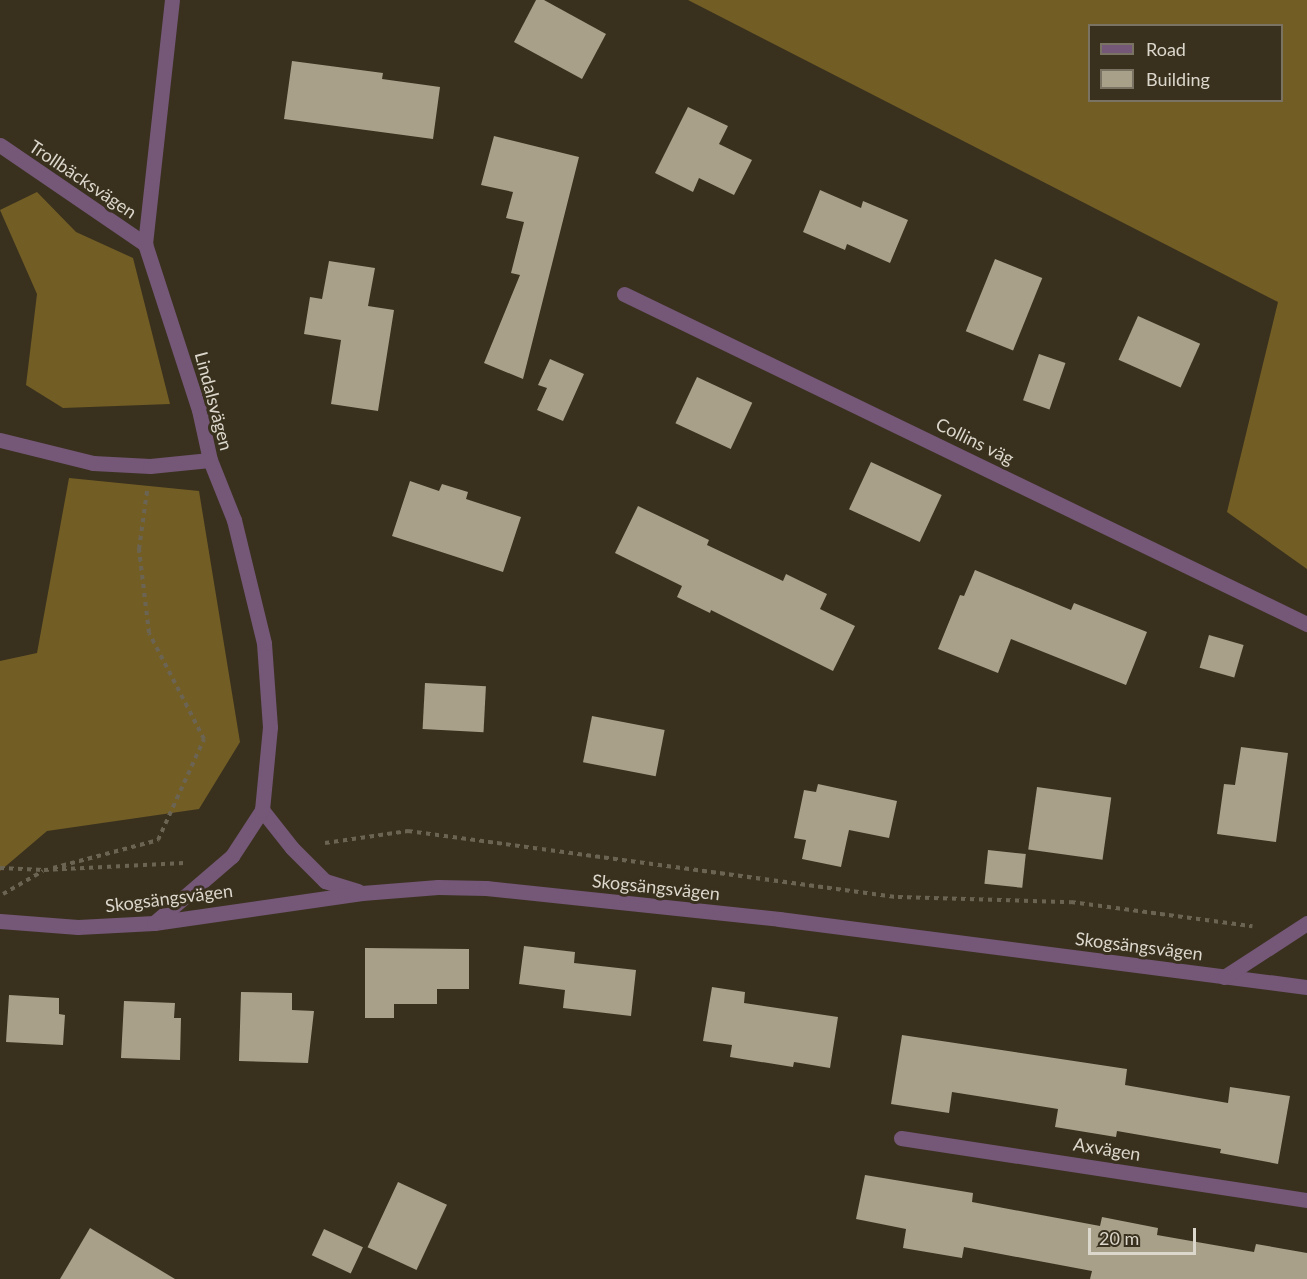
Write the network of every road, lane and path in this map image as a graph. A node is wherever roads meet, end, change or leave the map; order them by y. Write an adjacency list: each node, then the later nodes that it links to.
1 (172, 0): 3 (street, Lindalsvägen)
2 (0, 146): 3 (street, Trollbäcksvägen)
3 (146, 244): 6 (street, Lindalsvägen)
4 (624, 294): 8 (street, Collins väg)
5 (0, 440): 7 (street)
6 (210, 460): 7 (street); 9 (street, Lindalsvägen)
7 (150, 466): 13 (path)
8 (1307, 624)
9 (262, 810): 10 (street); 11 (street, Lindalsvägen)
10 (292, 848): 14 (street); 19 (path)
11 (231, 856): 13 (path); 17 (street, Lindalsvägen)
12 (0, 868): 13 (path)
13 (44, 870): 15 (path)
14 (362, 893): 17 (street, Skogsängsvägen); 20 (street, Skogsängsvägen)
15 (0, 896)
16 (0, 921): 17 (street, Skogsängsvägen)
17 (154, 923)
18 (1307, 923): 20 (street)
19 (1253, 926)
20 (1224, 977): 21 (street, Skogsängsvägen)
21 (1307, 987)
22 (901, 1138): 23 (street, Axvägen)
23 (1307, 1200)

